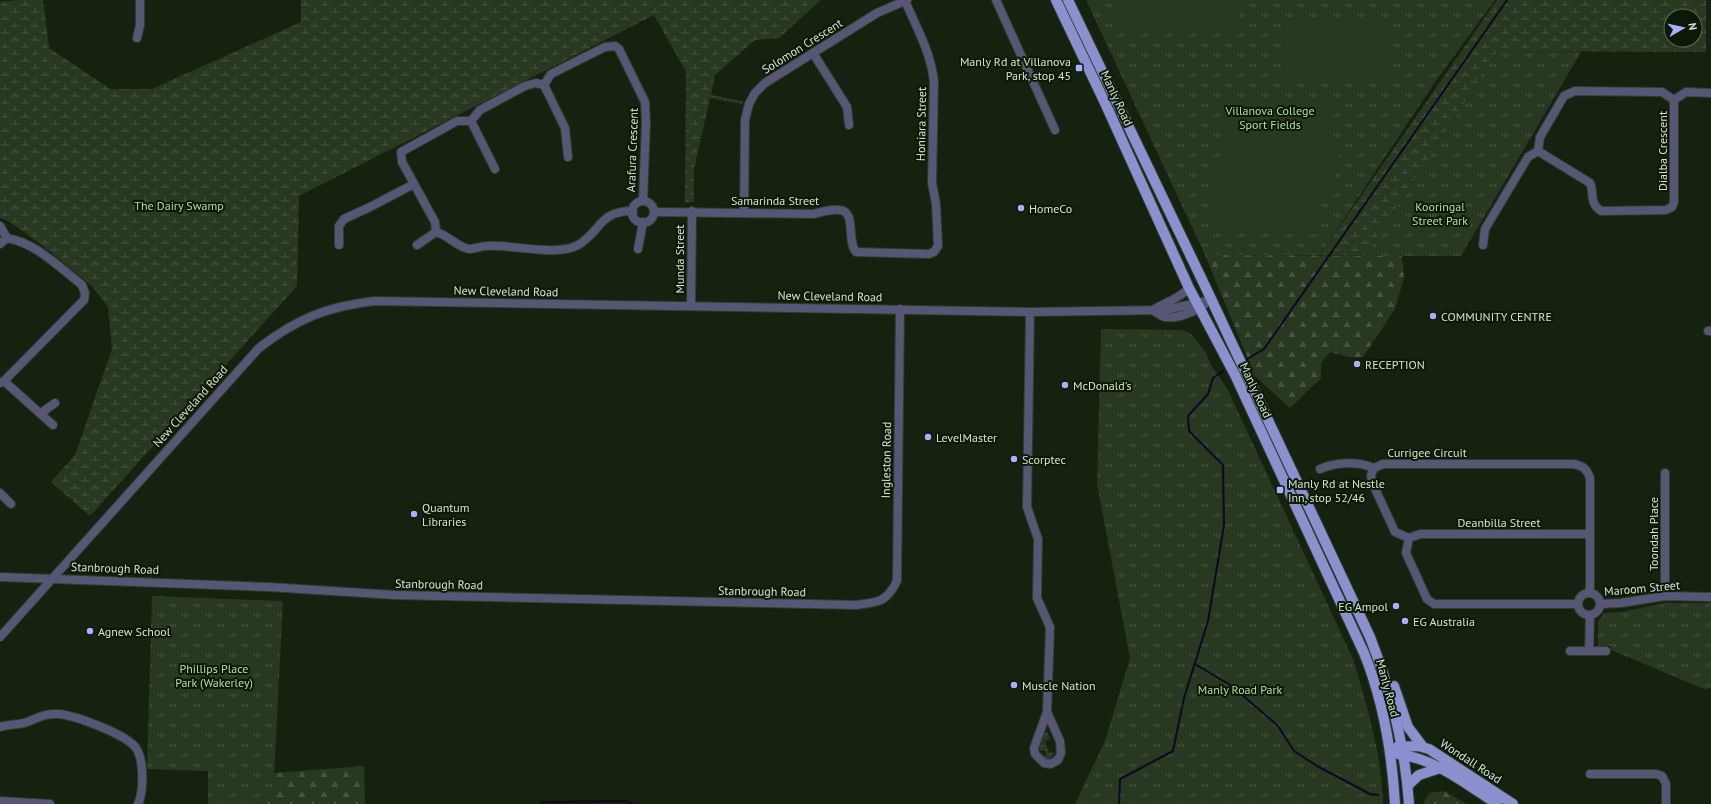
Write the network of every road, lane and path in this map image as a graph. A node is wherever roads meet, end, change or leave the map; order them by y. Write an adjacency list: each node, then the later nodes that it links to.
1 (140, 0): 6 (street)
2 (906, 0): 7 (street, Solomon Crescent); 32 (street, Honiara Street)
3 (996, 0): 13 (street)
4 (1056, 0): 33 (main road, Manly Road)
5 (1068, 0): 34 (main road, Manly Road)
6 (136, 38)
7 (813, 53): 12 (street); 22 (street, Solomon Crescent)
8 (544, 84): 11 (street); 15 (street); 18 (street, Arafura Crescent)
9 (1711, 92): 10 (street)
10 (1674, 100): 14 (street); 14 (street, Dialba Crescent)
11 (471, 121): 16 (street); 17 (street)
12 (849, 126)
13 (1055, 130)
14 (1538, 151): 30 (street)
15 (568, 157)
16 (495, 169)
17 (414, 184): 25 (street); 28 (street)
18 (643, 201): 19 (street); 21 (street)
19 (633, 211): 23 (street); 25 (street)
20 (692, 211): 21 (street, Samarinda Street); 22 (street, Samarinda Street); 35 (street, Munda Street)
21 (654, 212): 23 (street)
22 (744, 212): 32 (street, Samarinda Street)
23 (642, 222): 31 (street)
24 (0, 226): 26 (street)
25 (436, 232): 29 (street)
26 (7, 238): 27 (street); 40 (street)
27 (0, 244)
28 (339, 245)
29 (417, 245)
30 (1483, 245)
31 (638, 249)
32 (934, 252)
33 (1189, 288): 36 (main road, Manly Road); 38 (street, New Cleveland Road)
34 (1211, 300): 36 (street, New Cleveland Road); 61 (main road, Manly Road)
35 (691, 306): 37 (street, New Cleveland Road); 52 (street, New Cleveland Road)
36 (1198, 306): 38 (street, New Cleveland Road); 68 (main road, Manly Road)
37 (900, 309): 39 (street, New Cleveland Road); 56 (street, Ingleston Road)
38 (1153, 311): 39 (street, New Cleveland Road)
39 (1030, 312): 65 (street)
40 (2, 382): 42 (street)
41 (55, 403): 42 (street)
42 (41, 413): 43 (street)
43 (53, 425)
44 (1374, 468): 45 (street); 49 (street, Currigee Circuit); 50 (street, Currigee Circuit)
45 (1320, 469)
46 (1665, 473): 54 (street, Toondah Place)
47 (0, 493): 48 (street)
48 (11, 504)
49 (1590, 534): 50 (street, Deanbilla Street); 53 (street, Currigee Circuit)
50 (1408, 538): 57 (street)
51 (0, 577): 52 (street, Stanbrough Road)
52 (52, 578): 56 (street, Stanbrough Road); 60 (street, New Cleveland Road)
53 (1590, 592): 57 (street); 58 (street)
54 (1665, 596): 55 (street, Maroom Street); 58 (street, Maroom Street)
55 (1711, 597)
56 (877, 602)
57 (1578, 604): 59 (street)
58 (1600, 604): 59 (street)
59 (1590, 615): 63 (street)
60 (0, 637)
61 (1373, 645): 67 (main road); 69 (main road, Manly Road)
62 (1570, 651): 63 (street)
63 (1590, 651): 64 (street)
64 (1606, 651)
65 (1047, 712): 65 (street)
66 (0, 727): 75 (street)
67 (1423, 748): 69 (main road, Wondall Road); 79 (main road, Wondall Road)
68 (1389, 751): 69 (main road, Wondall Road); 76 (main road, Manly Road)
69 (1403, 751): 70 (main road, Wondall Road); 72 (main road, Manly Road)
70 (1440, 768): 72 (main road); 78 (main road, Wondall Road)
71 (1590, 774): 80 (street)
72 (1408, 785): 77 (main road, Manly Road)
73 (0, 801): 74 (street)
74 (50, 804)
75 (138, 804)
76 (1395, 804)
77 (1409, 804)
78 (1497, 804)
79 (1512, 804)
80 (1666, 804)

